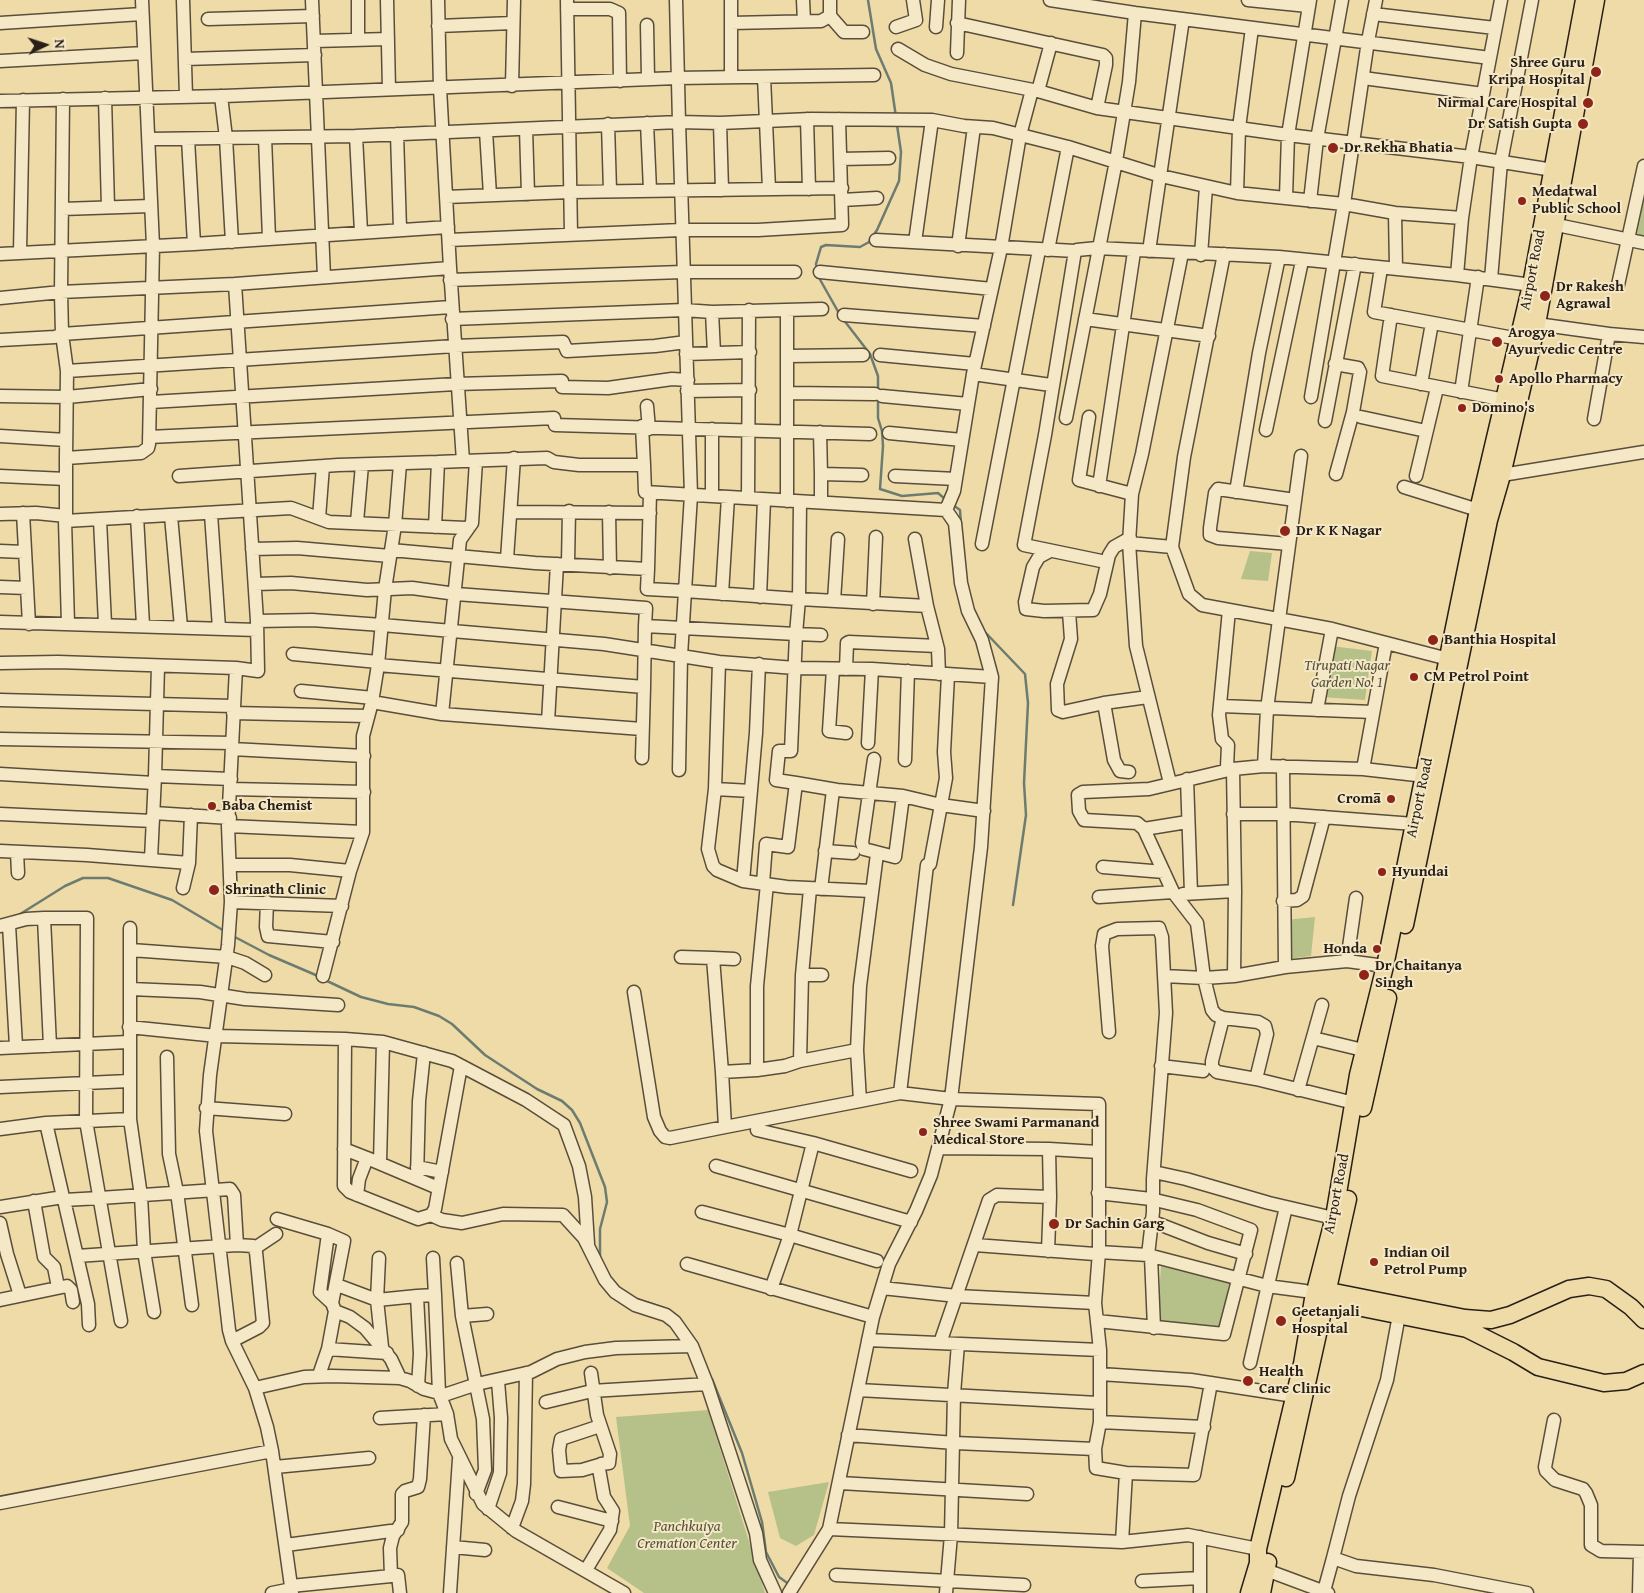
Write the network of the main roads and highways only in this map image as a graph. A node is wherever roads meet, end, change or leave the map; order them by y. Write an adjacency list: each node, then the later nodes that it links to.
1 (1584, 0): 3 (main road, Airport Road)
2 (1596, 0): 3 (main road, Airport Road)
3 (1537, 286): 4 (main road, Airport Road); 4 (main road, Airport Road)
4 (1455, 661): 5 (main road, Airport Road); 5 (main road, Airport Road)
5 (1339, 1219): 6 (main road, Airport Road)
6 (1318, 1294): 7 (main road); 8 (main road); 9 (main road, Airport Road); 9 (main road, Airport Road)
7 (1644, 1320)
8 (1644, 1373)
9 (1262, 1568): 10 (main road, Airport Road); 11 (main road, Airport Road)
10 (1249, 1593)
11 (1262, 1593)

